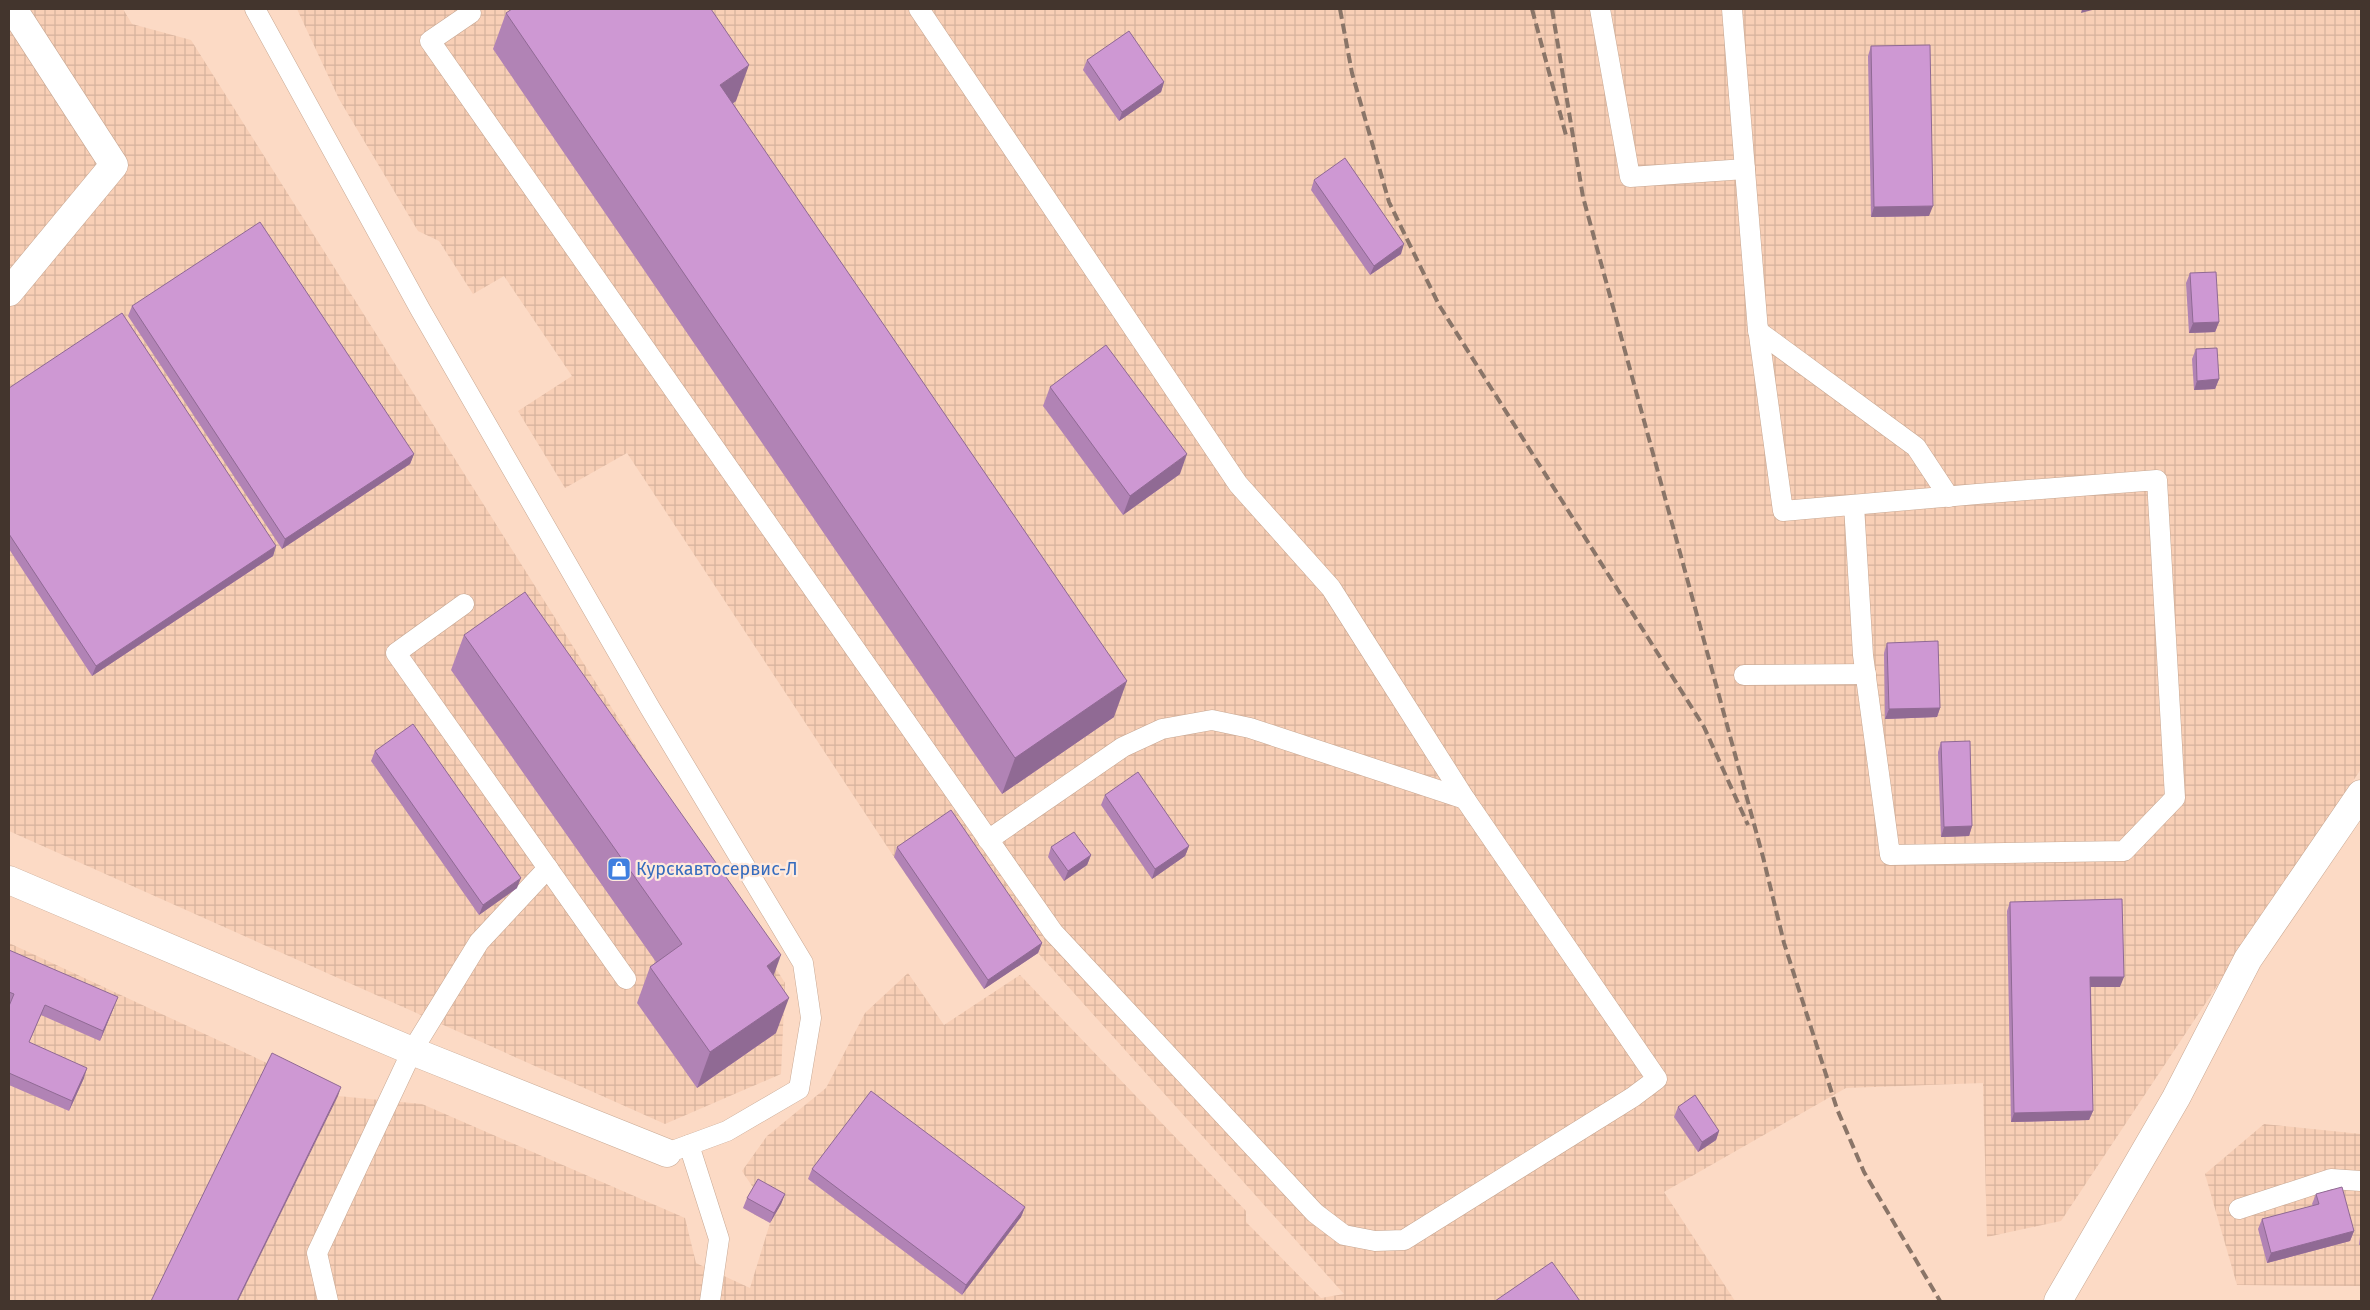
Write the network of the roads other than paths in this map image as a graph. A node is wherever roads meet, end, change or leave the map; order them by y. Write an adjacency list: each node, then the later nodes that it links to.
1 (13, 9): 8 (street)
2 (255, 9): 22 (lane)
3 (919, 9): 16 (lane)
4 (1600, 9): 7 (lane)
5 (1732, 9): 7 (lane)
6 (472, 10): 17 (lane)
7 (1745, 168): 9 (lane)
8 (9, 292)
9 (1758, 328): 10 (lane); 11 (lane)
10 (1949, 497): 11 (lane); 13 (lane)
11 (1854, 505): 13 (lane)
12 (464, 604): 18 (lane)
13 (1866, 674): 14 (lane)
14 (1744, 675)
15 (2361, 794): 27 (street)
16 (1465, 799): 17 (lane); 17 (lane)
17 (988, 840)
18 (548, 868): 20 (lane); 21 (lane)
19 (9, 880): 21 (street)
20 (626, 979)
21 (412, 1050): 22 (street); 25 (lane)
22 (678, 1149): 26 (lane)
23 (2361, 1181): 24 (lane)
24 (2238, 1209)
25 (328, 1301)
26 (710, 1301)
27 (2058, 1301)

